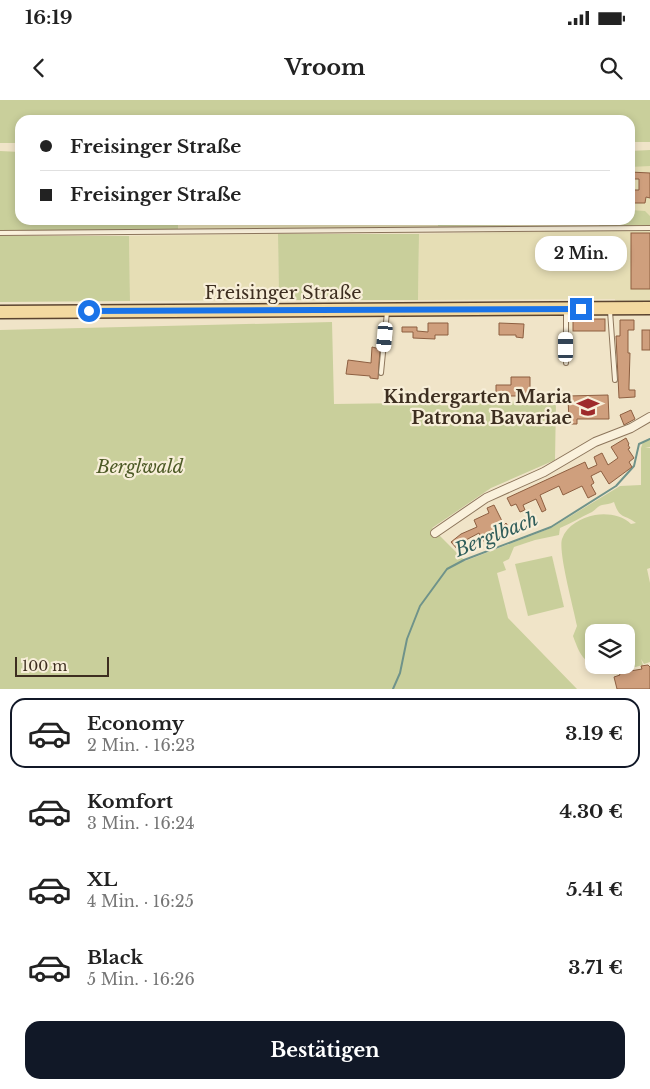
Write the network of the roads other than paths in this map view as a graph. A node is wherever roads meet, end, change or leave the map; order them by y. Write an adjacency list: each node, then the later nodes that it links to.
1 (650, 228): 2 (lane)
2 (0, 234)
3 (610, 308): 4 (main road, Freisinger Straße); 5 (main road, Freisinger Straße); 10 (lane)
4 (650, 308)
5 (566, 309): 6 (main road, Freisinger Straße); 8 (lane)
6 (387, 310): 7 (main road, Freisinger Straße); 9 (lane)
7 (0, 312)
8 (566, 362)
9 (382, 373)
10 (615, 380)
11 (650, 417): 12 (street)
12 (435, 533)

